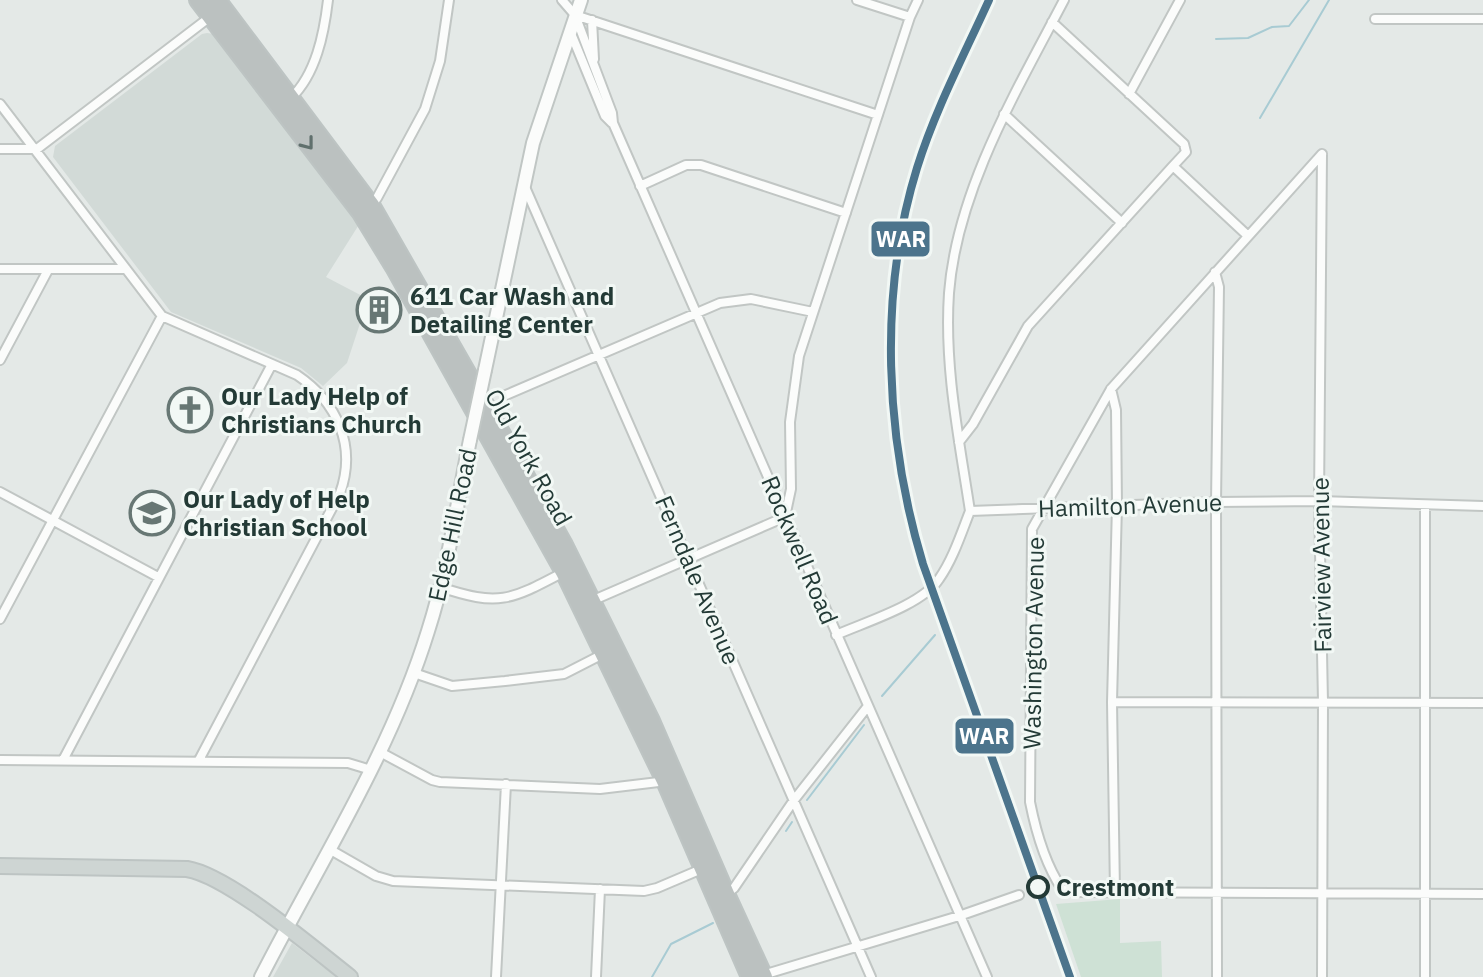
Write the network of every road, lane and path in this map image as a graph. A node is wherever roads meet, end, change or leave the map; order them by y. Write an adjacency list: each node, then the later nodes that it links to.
1 (198, 0): 10 (highway, Old York Road)
2 (328, 0): 20 (street)
3 (449, 0): 31 (street)
4 (562, 0): 11 (street, Rockwell Road)
5 (581, 0): 11 (street, Edge Hill Road)
6 (857, 0): 12 (street)
7 (918, 0): 12 (street)
8 (1064, 0): 16 (street)
9 (1180, 0): 19 (street)
10 (217, 8): 20 (highway, Old York Road); 26 (street)
11 (575, 15): 15 (street); 17 (street, Edge Hill Road); 18 (street, Rockwell Road)
12 (910, 17): 23 (street)
13 (1375, 19): 14 (street)
14 (1483, 19)
15 (592, 20): 18 (street, Rockwell Road); 23 (street)
16 (1052, 22): 19 (street); 22 (street)
17 (570, 31): 24 (street, Rockwell Road); 29 (street, Edge Hill Road)
18 (594, 68): 24 (street, Rockwell Road)
19 (1129, 94): 28 (street)
20 (286, 102): 31 (highway, Old York Road)
21 (0, 104): 26 (street)
22 (1004, 114): 33 (street); 47 (street)
23 (878, 115): 32 (street)
24 (613, 123): 30 (street, Rockwell Road)
25 (0, 149): 26 (street)
26 (37, 149): 36 (street)
27 (1322, 154): 34 (street, Washington Avenue); 49 (street, Fairview Avenue)
28 (1173, 166): 33 (street); 34 (street)
29 (524, 183): 42 (street, Ferndale Avenue); 61 (street, Edge Hill Road, bridge)
30 (640, 186): 32 (street); 40 (street, Rockwell Road)
31 (366, 209): 59 (highway, Old York Road); 62 (highway, Old York Road)
32 (846, 213): 39 (street)
33 (1122, 223): 47 (street)
34 (1247, 235): 38 (street, Washington Avenue)
35 (0, 269): 37 (street)
36 (126, 269): 37 (street); 41 (street)
37 (48, 270): 43 (street)
38 (1215, 272): 45 (street, Washington Avenue); 50 (street)
39 (813, 312): 40 (street); 56 (street)
40 (696, 314): 42 (street); 56 (street, Rockwell Road)
41 (162, 316): 44 (street); 57 (street)
42 (599, 355): 46 (street); 58 (street, Ferndale Avenue)
43 (0, 360)
44 (272, 364): 60 (street); 76 (street)
45 (1111, 389): 51 (street); 54 (street, Washington Avenue)
46 (506, 395)
47 (959, 442): 55 (street)
48 (0, 492): 57 (street)
49 (1319, 501): 50 (street, Hamilton Avenue); 52 (street, Hamilton Avenue); 69 (street, Fairview Avenue)
50 (1216, 502): 51 (street, Hamilton Avenue); 68 (street)
51 (1117, 505): 54 (street, Hamilton Avenue); 67 (street)
52 (1425, 505): 53 (street, Hamilton Avenue); 70 (street)
53 (1483, 506)
54 (1045, 507): 55 (street, Hamilton Avenue); 86 (street, Washington Avenue)
55 (970, 511): 64 (street)
56 (785, 517): 58 (street); 64 (street, Rockwell Road)
57 (52, 520): 60 (street); 63 (street)
58 (689, 558): 62 (street); 80 (street, Ferndale Avenue)
59 (564, 572): 61 (street); 62 (highway, Old York Road)
60 (158, 577): 75 (street)
61 (440, 587): 66 (street, Edge Hill Road)
62 (586, 604): 65 (highway, Old York Road)
63 (0, 619)
64 (836, 635): 72 (street, Rockwell Road)
65 (609, 651): 66 (street); 78 (highway, Old York Road)
66 (414, 673): 73 (street, Edge Hill Road)
67 (1112, 702): 68 (street); 86 (street)
68 (1216, 702): 69 (street); 87 (street)
69 (1323, 702): 70 (street); 90 (street, Fairview Avenue)
70 (1426, 703): 71 (street); 88 (street)
71 (1483, 703)
72 (868, 706): 80 (street); 93 (street, Rockwell Road)
73 (380, 752): 77 (street, Edge Hill Road); 79 (street)
74 (0, 760): 75 (street)
75 (63, 760): 76 (street)
76 (199, 760): 77 (street)
77 (371, 770): 81 (street, Edge Hill Road)
78 (671, 780): 79 (street); 83 (highway, Old York Road)
79 (506, 784): 84 (street)
80 (794, 800): 89 (street); 95 (street, Ferndale Avenue)
81 (329, 849): 84 (street); 94 (street, Edge Hill Road)
82 (0, 866): 94 (main road)
83 (708, 867): 85 (street); 89 (highway, Old York Road); 96 (highway, Old York Road)
84 (500, 886): 85 (street); 99 (street)
85 (600, 889): 100 (street)
86 (1115, 892): 87 (street)
87 (1218, 892): 90 (street); 103 (street)
88 (1425, 893): 90 (street); 91 (street); 105 (street)
89 (726, 894): 96 (highway, Old York Road)
90 (1323, 894): 104 (street, Fairview Avenue)
91 (1483, 894)
92 (1019, 895): 93 (street)
93 (959, 916): 95 (street); 102 (street, Rockwell Road)
94 (287, 927): 97 (street, Edge Hill Road); 98 (main road)
95 (857, 945): 96 (street); 101 (street, Ferndale Avenue)
96 (759, 976)
97 (261, 977)
98 (350, 977)
99 (496, 977)
100 (596, 977)
101 (871, 977)
102 (987, 977)
103 (1217, 977)
104 (1322, 977)
105 (1425, 977)

